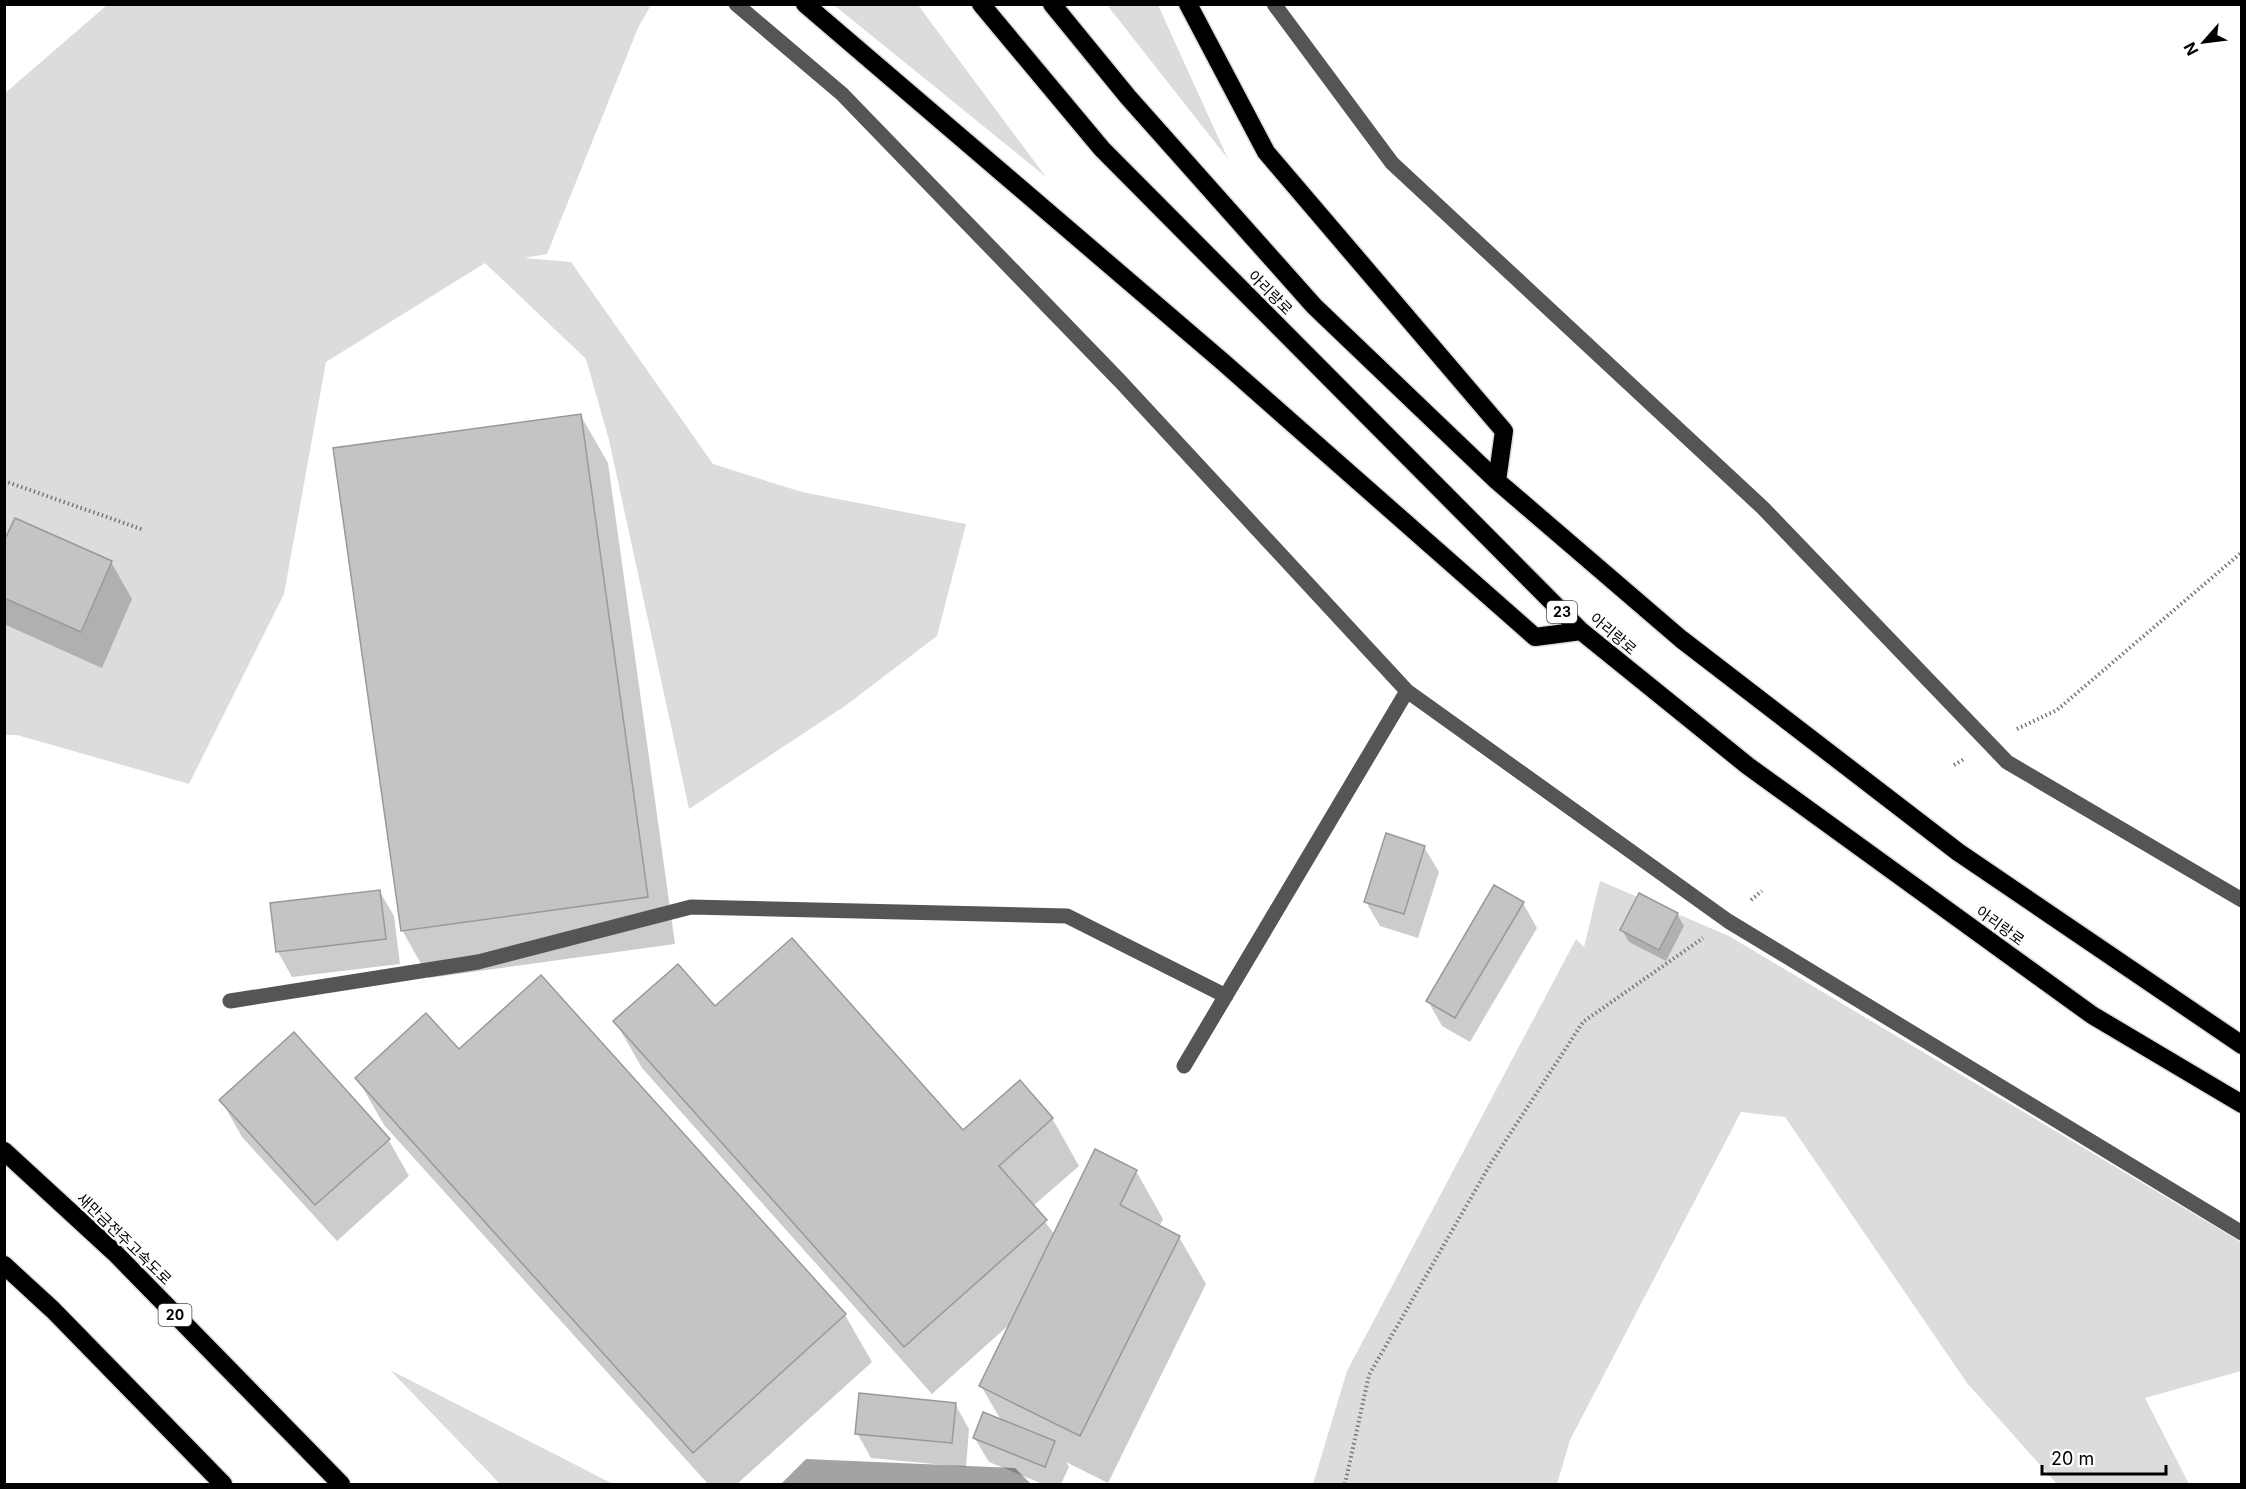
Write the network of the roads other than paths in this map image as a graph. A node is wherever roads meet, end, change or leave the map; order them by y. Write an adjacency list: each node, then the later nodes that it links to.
1 (736, 4): 9 (street)
2 (805, 4): 8 (highway)
3 (981, 4): 8 (highway, 아리랑로 / 23)
4 (1053, 4): 7 (highway, 아리랑로)
5 (1188, 4): 7 (highway)
6 (1274, 4): 10 (street)
7 (1497, 481): 13 (highway, 아리랑로)
8 (1581, 631): 15 (highway, 아리랑로 / 23)
9 (1407, 691): 11 (street); 17 (street)
10 (2241, 900)
11 (1226, 996): 12 (street); 14 (street)
12 (230, 1001)
13 (2241, 1045)
14 (1184, 1066)
15 (2241, 1104)
16 (4, 1151): 20 (highway, 새만금전주고속도로 / 20)
17 (2241, 1233)
18 (4, 1265): 19 (highway)
19 (223, 1485)
20 (341, 1485)

